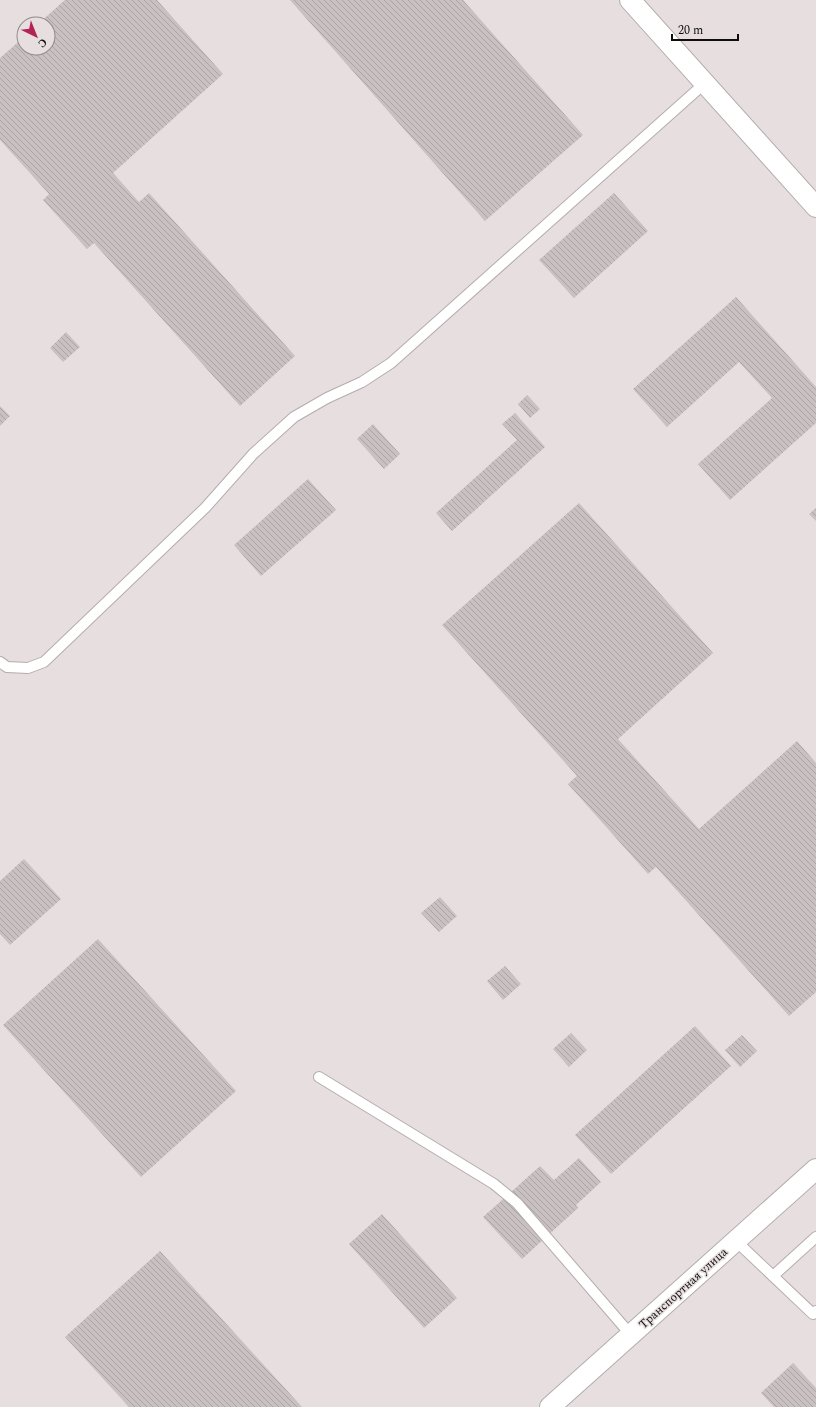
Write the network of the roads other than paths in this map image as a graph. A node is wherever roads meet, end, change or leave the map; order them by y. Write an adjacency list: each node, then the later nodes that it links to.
1 (630, 0): 2 (street)
2 (705, 83): 3 (street); 4 (lane)
3 (816, 207)
4 (0, 662)
5 (319, 1077): 11 (lane)
6 (816, 1169): 8 (street, Транспортная улица)
7 (816, 1237): 9 (lane)
8 (736, 1241): 9 (lane); 11 (street, Транспортная улица)
9 (773, 1276): 10 (lane)
10 (816, 1311)
11 (631, 1335): 12 (street, Транспортная улица)
12 (550, 1407)

